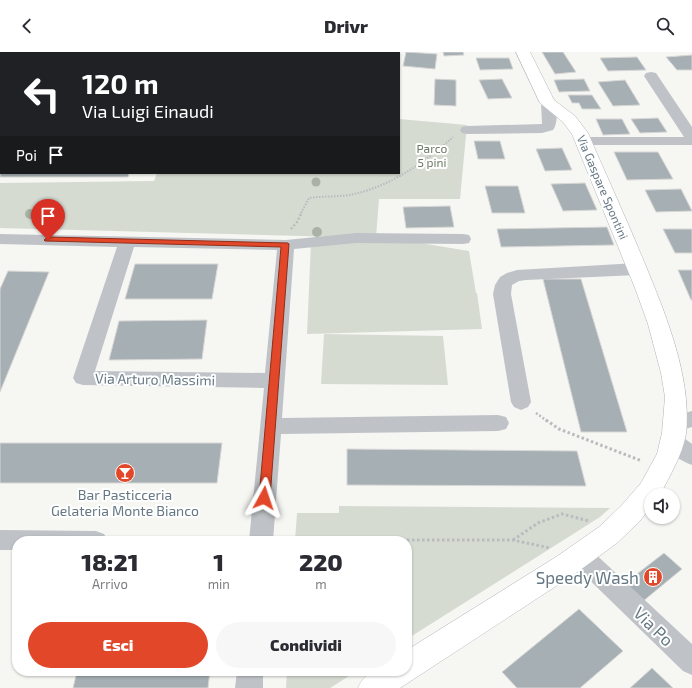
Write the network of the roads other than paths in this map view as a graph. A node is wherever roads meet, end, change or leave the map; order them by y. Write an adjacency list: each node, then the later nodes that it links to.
1 (523, 52): 3 (main road, Via Gaspare Spontini)
2 (651, 76): 5 (street)
3 (548, 103): 4 (street); 6 (main road, Via Gaspare Spontini)
4 (467, 130)
5 (692, 138)
6 (584, 141): 7 (street); 12 (main road, Via Gaspare Spontini)
7 (692, 141)
8 (0, 239): 10 (street)
9 (463, 239): 11 (street)
10 (127, 241): 11 (street); 13 (street, Via Arturo Massimi)
11 (279, 244): 13 (street)
12 (637, 269): 14 (street); 17 (main road, Via Gaspare Spontini)
13 (274, 381): 16 (street)
14 (521, 402)
15 (498, 423): 16 (street)
16 (271, 426): 19 (street)
17 (680, 428): 18 (street); 22 (main road, Via Gaspare Spontini)
18 (692, 456)
19 (261, 536)
20 (0, 540): 21 (street)
21 (12, 540)
22 (581, 556): 23 (street, Via Po); 24 (main road, Via Gaspare Spontini)
23 (692, 662)
24 (412, 664)
25 (250, 676): 27 (street)
26 (392, 676): 28 (main road)
27 (249, 688)
28 (373, 688)

